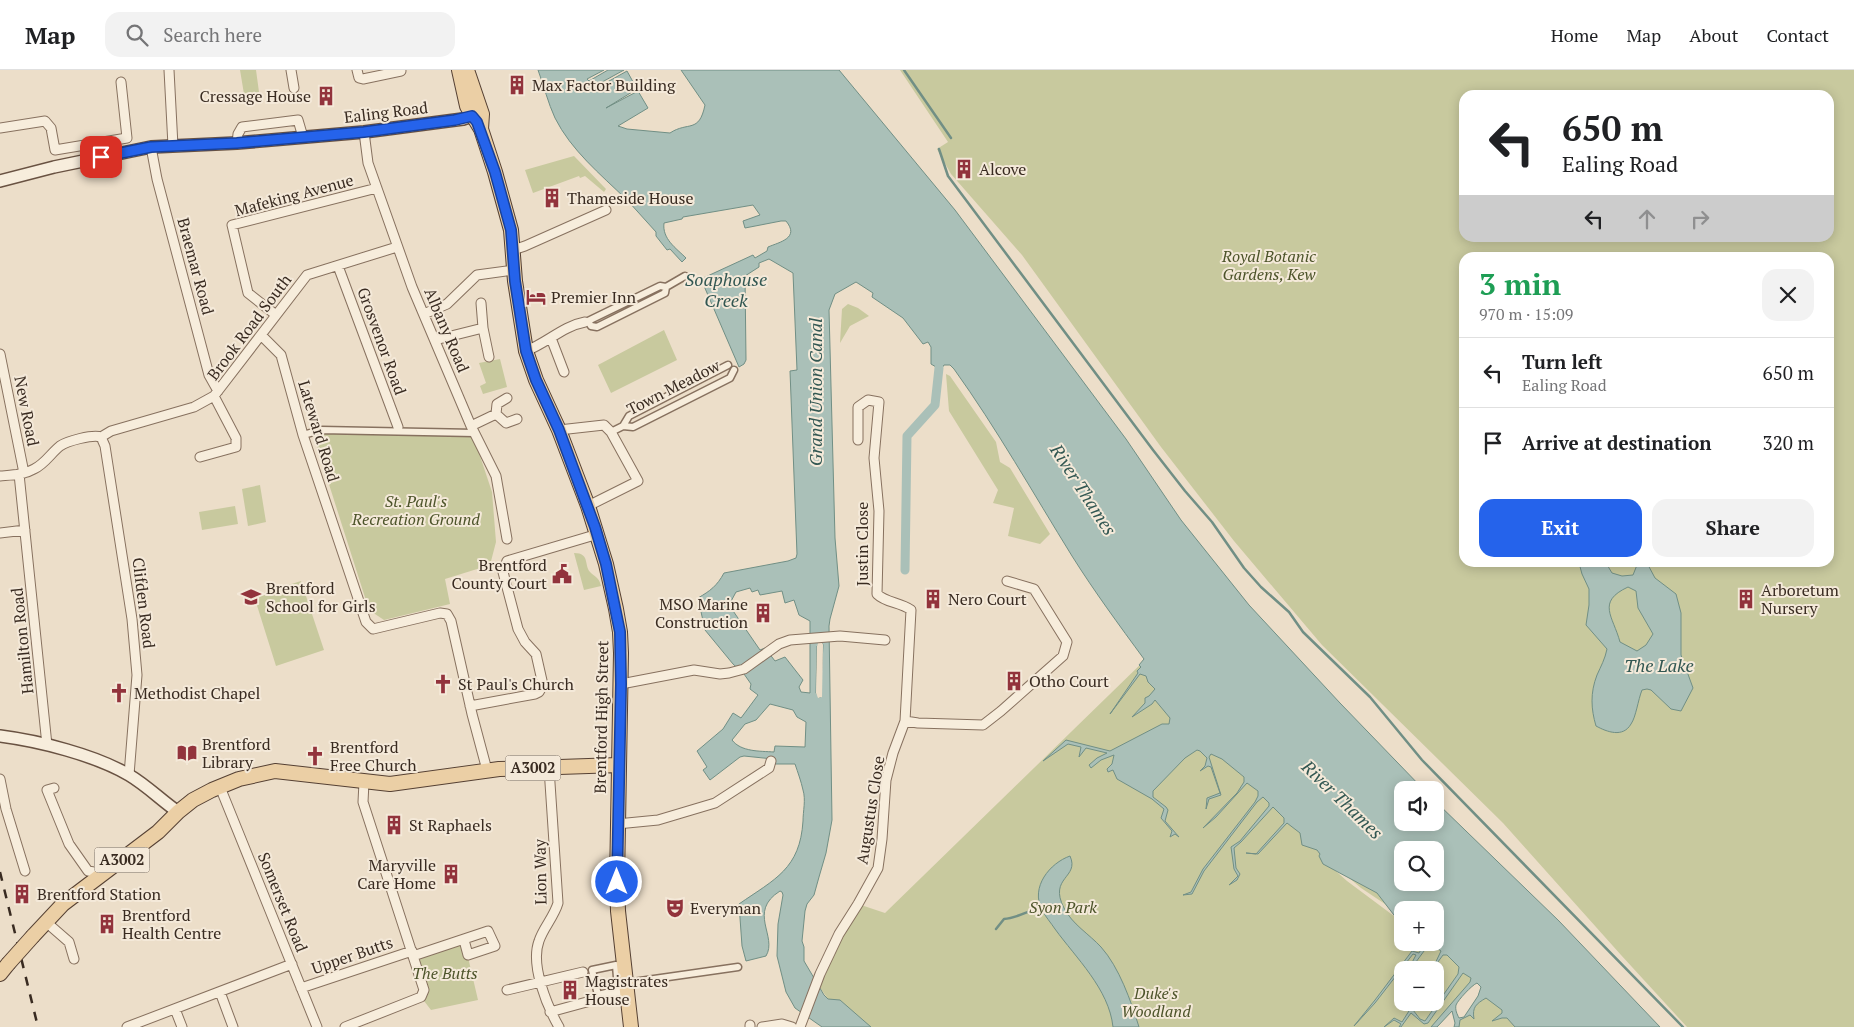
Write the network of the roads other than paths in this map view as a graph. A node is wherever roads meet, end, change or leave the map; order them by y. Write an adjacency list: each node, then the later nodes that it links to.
1 (168, 70): 14 (street)
2 (292, 70): 8 (street)
3 (357, 70): 6 (street)
4 (458, 70): 9 (main road, Brentford High Street)
5 (467, 70): 9 (main road, Brentford High Street)
6 (401, 72)
7 (121, 82): 10 (street)
8 (294, 88)
9 (475, 110): 11 (main road, Ealing Road); 20 (main road, Brentford High Street)
10 (0, 128)
11 (364, 132): 12 (main road, Ealing Road); 17 (street, Albany Road)
12 (303, 138): 13 (main road, Ealing Road); 13 (street)
13 (237, 143): 14 (main road, Ealing Road)
14 (173, 146): 15 (main road, Ealing Road)
15 (151, 147): 16 (main road, Ealing Road); 38 (street, Braemar Road)
16 (0, 180)
17 (377, 188): 19 (street, Albany Road); 26 (street, Mafeking Avenue)
18 (606, 210): 20 (street)
19 (397, 247): 21 (street, Brook Road South); 25 (street, Albany Road)
20 (513, 250): 22 (main road, Brentford High Street)
21 (338, 266): 26 (street, Brook Road South); 43 (street, Grosvenor Road)
22 (514, 270): 25 (street); 32 (main road, Brentford High Street)
23 (685, 276): 27 (street)
24 (481, 303): 28 (street)
25 (424, 314): 31 (street, Albany Road)
26 (276, 315): 29 (street, Brook Road South)
27 (587, 321): 30 (street)
28 (483, 328): 31 (street); 34 (street)
29 (261, 335): 38 (street, Brook Road South); 47 (street, Lateward Road)
30 (551, 338): 32 (street); 37 (street)
31 (435, 340): 44 (street, Albany Road)
32 (526, 351): 45 (main road, Brentford High Street)
33 (0, 354): 51 (street, New Road)
34 (489, 357)
35 (728, 365): 42 (street, Town Meadow)
36 (734, 370): 42 (street, Town Meadow)
37 (564, 372)
38 (216, 394): 48 (street, Brook Road South); 50 (street, Braemar Road)
39 (508, 398): 40 (street)
40 (496, 414): 41 (street); 44 (street)
41 (517, 419)
42 (623, 426): 46 (street, Town Meadow)
43 (398, 427)
44 (473, 429): 47 (street); 57 (street, Albany Road)
45 (559, 430): 46 (street); 53 (main road, Brentford High Street)
46 (611, 432): 53 (street)
47 (303, 435): 61 (street, Lateward Road)
48 (101, 437): 51 (street, Brook Road South); 69 (street, Clifden Road)
49 (858, 440): 62 (street, Justin Close)
50 (200, 457)
51 (22, 473): 52 (street); 54 (street, Hamilton Road)
52 (0, 476)
53 (588, 506): 56 (main road, Brentford High Street)
54 (25, 530): 55 (street); 64 (street, Hamilton Road)
55 (0, 533)
56 (598, 534): 60 (main road, Brentford High Street); 61 (street)
57 (506, 539)
58 (1007, 580): 62 (street)
59 (885, 640): 60 (street)
60 (621, 684): 66 (main road, Brentford High Street)
61 (470, 706): 68 (street)
62 (905, 720): 103 (street, Augustus Close)
63 (0, 736): 64 (main road)
64 (47, 745): 69 (main road)
65 (771, 761): 75 (street)
66 (618, 765): 67 (main road, A3002); 75 (main road, Brentford High Street)
67 (549, 768): 68 (main road, A3002); 86 (street, Lion Way)
68 (488, 770): 71 (main road, A3002)
69 (129, 775): 74 (main road)
70 (0, 779): 76 (street)
71 (364, 782): 72 (main road, A3002); 80 (street)
72 (220, 787): 74 (main road, A3002); 82 (street, Somerset Road)
73 (54, 788): 77 (street)
74 (178, 812): 77 (main road, A3002)
75 (617, 824): 87 (main road, Brentford High Street)
76 (25, 871)
77 (98, 878): 78 (main road, A3002)
78 (46, 922): 81 (street); 84 (main road, A3002, bridge)
79 (464, 940): 80 (street)
80 (412, 953): 88 (street, Upper Butts); 98 (street)
81 (74, 959)
82 (292, 964): 88 (street, Somerset Road); 90 (street, Upper Butts)
83 (738, 967): 87 (street)
84 (4, 969)
85 (583, 972): 86 (street)
86 (541, 983): 89 (street); 93 (street, Lion Way)
87 (626, 987): 93 (street); 100 (main road, Brentford High Street)
88 (301, 988): 97 (street, Somerset Road)
89 (507, 990)
90 (220, 992): 92 (street, Upper Butts); 96 (street)
91 (598, 995): 91 (street)
92 (174, 1009): 94 (street, Upper Butts); 95 (street)
93 (550, 1012): 99 (street, Lion Way)
94 (128, 1027)
95 (182, 1027)
96 (233, 1027)
97 (317, 1027)
98 (345, 1027)
99 (558, 1027)
100 (632, 1027)
101 (762, 1027): 102 (street)
102 (792, 1027)
103 (800, 1027)

